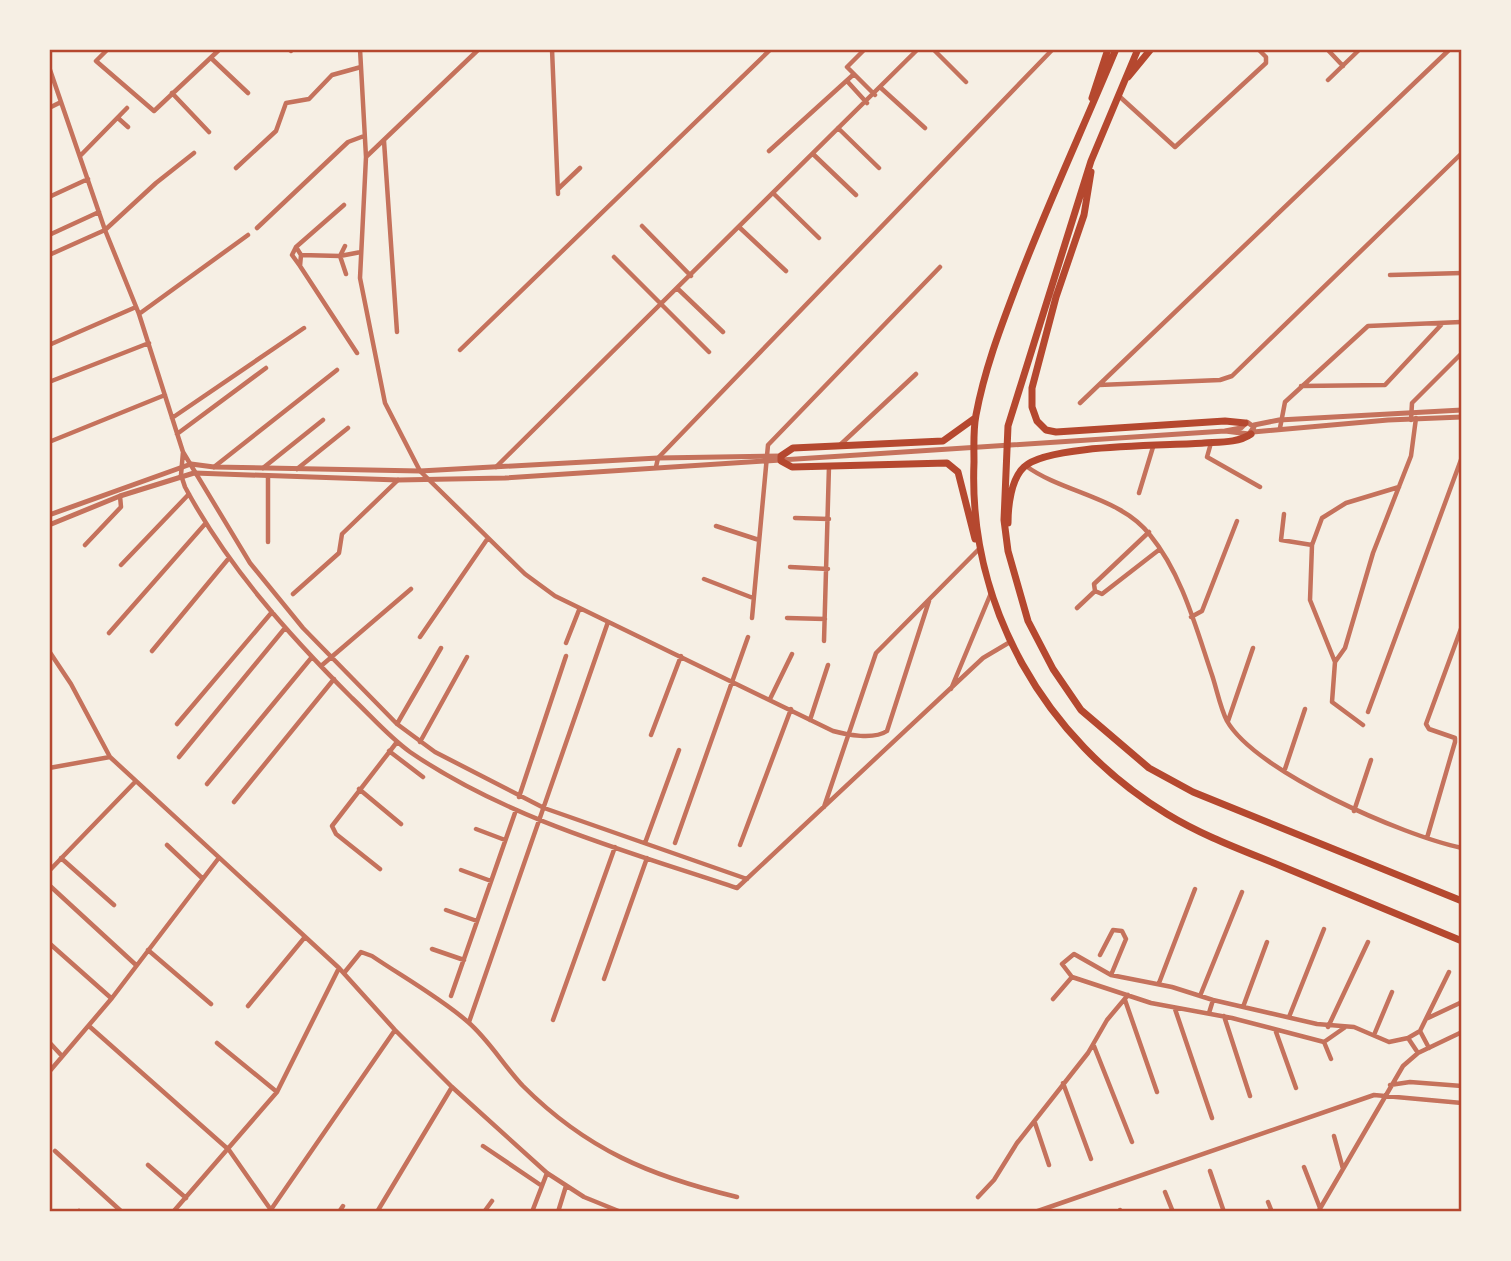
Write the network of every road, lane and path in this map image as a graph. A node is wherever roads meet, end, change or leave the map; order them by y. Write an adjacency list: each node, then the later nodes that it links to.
1 (108, 49): 29 (street)
2 (220, 49): 19 (street)
3 (360, 49): 20 (street)
4 (479, 49): 44 (street)
5 (552, 49): 53 (street)
6 (771, 49): 93 (street)
7 (865, 49): 23 (street)
8 (918, 49): 28 (street)
9 (933, 49): 27 (street)
10 (1054, 49): 124 (street)
11 (1108, 49): 37 (highway)
12 (1116, 49): 37 (highway)
13 (1138, 49): 24 (highway)
14 (1151, 49): 24 (highway)
15 (1258, 49): 32 (street)
16 (1327, 49): 21 (street)
17 (1360, 49): 21 (street)
18 (1450, 49): 101 (street)
19 (211, 58): 29 (street); 30 (street)
20 (360, 66): 43 (street); 52 (street)
21 (1343, 66): 25 (street)
22 (50, 70): 33 (street)
23 (854, 74): 26 (street); 31 (street)
24 (1125, 79): 32 (highway)
25 (1328, 80)
26 (847, 81): 34 (street); 45 (street)
27 (966, 82)
28 (881, 88): 31 (street); 41 (street)
29 (172, 93): 42 (street)
30 (248, 93)
31 (875, 95): 34 (street)
32 (1119, 96): 51 (highway)
33 (61, 102): 35 (street); 49 (street)
34 (867, 103): 40 (street)
35 (49, 108)
36 (127, 108): 38 (street)
37 (1089, 113): 109 (highway)
38 (118, 118): 39 (street); 49 (street)
39 (128, 127)
40 (838, 128): 48 (street); 54 (street)
41 (925, 128)
42 (209, 132)
43 (364, 136): 50 (street); 63 (street)
44 (384, 141): 50 (street); 89 (street)
45 (769, 151)
46 (194, 153): 64 (street)
47 (1462, 153): 101 (street)
48 (813, 154): 56 (street); 57 (street)
49 (80, 156): 55 (street)
50 (366, 157): 70 (street)
51 (1091, 161): 112 (highway); 164 (highway)
52 (236, 168)
53 (580, 168)
54 (879, 168)
55 (88, 179): 58 (street); 60 (street)
56 (773, 193): 62 (street); 67 (street)
57 (856, 195)
58 (49, 197)
59 (344, 205): 69 (street)
60 (99, 212): 64 (street); 65 (street)
61 (642, 226): 80 (street)
62 (739, 227): 77 (street); 80 (street)
63 (257, 228)
64 (105, 230): 71 (street); 84 (street)
65 (49, 234)
66 (248, 235): 85 (street)
67 (819, 238)
68 (345, 246): 73 (street)
69 (296, 247): 72 (street); 75 (street)
70 (361, 252): 73 (street); 136 (street)
71 (49, 255)
72 (302, 255): 73 (street); 75 (street)
73 (340, 256): 79 (street)
74 (614, 257): 83 (street)
75 (300, 266): 95 (street)
76 (940, 267): 125 (street)
77 (786, 271)
78 (1462, 273): 81 (street)
79 (346, 274)
80 (691, 275): 82 (street)
81 (1390, 275)
82 (678, 289): 83 (street); 90 (street)
83 (661, 306): 94 (street); 135 (street)
84 (136, 307): 85 (street); 92 (street)
85 (139, 314): 91 (street)
86 (1461, 322): 87 (street)
87 (1441, 324): 102 (street); 102 (street)
88 (304, 328): 108 (street)
89 (397, 332)
90 (723, 332)
91 (149, 343): 100 (street); 103 (street)
92 (49, 345)
93 (460, 350)
94 (709, 352)
95 (357, 353)
96 (1462, 353): 106 (street)
97 (266, 368): 117 (street)
98 (337, 370): 131 (street)
99 (916, 374): 119 (street)
100 (49, 382)
101 (1098, 386): 104 (street)
102 (1301, 386): 110 (street)
103 (165, 395): 108 (street); 118 (street)
104 (1080, 402)
105 (1462, 410): 106 (street)
106 (1413, 416): 107 (street); 110 (street); 114 (street); 144 (street)
107 (1462, 417)
108 (172, 418): 117 (street)
109 (975, 418): 119 (highway); 162 (highway)
110 (1279, 420): 114 (street); 115 (street)
111 (323, 421): 133 (street)
112 (1245, 423): 115 (street); 116 (street)
113 (348, 428): 134 (street)
114 (1280, 428): 115 (street)
115 (1253, 430): 116 (street); 120 (highway)
116 (1225, 431): 126 (street)
117 (176, 434): 122 (street)
118 (49, 442)
119 (839, 446): 126 (highway)
120 (1210, 446): 121 (highway); 143 (street)
121 (1153, 447): 129 (highway); 145 (street)
122 (183, 452): 127 (street); 128 (street)
123 (1462, 457): 213 (street)
124 (658, 458): 125 (street); 132 (street); 135 (street)
125 (766, 459): 126 (street); 132 (street); 158 (street)
126 (781, 459): 130 (highway)
127 (191, 464): 128 (street); 131 (street); 137 (street)
128 (181, 465): 138 (street); 149 (street)
129 (1025, 465): 156 (street); 164 (highway)
130 (829, 466): 151 (street); 162 (highway)
131 (214, 467): 133 (street)
132 (656, 467): 142 (street)
133 (262, 468): 134 (street)
134 (294, 469): 136 (street); 140 (street)
135 (495, 469): 136 (street)
136 (420, 471): 142 (street)
137 (194, 473): 138 (street); 139 (street); 166 (street)
138 (181, 475): 146 (street); 147 (street)
139 (268, 477): 140 (street); 159 (street)
140 (292, 478): 141 (street)
141 (398, 480): 142 (street); 175 (street)
142 (428, 480): 157 (street)
143 (1260, 487)
144 (1399, 487): 161 (street); 204 (street)
145 (1139, 493)
146 (188, 494): 153 (street); 167 (street)
147 (120, 496): 154 (street); 160 (street)
148 (1283, 514): 161 (street)
149 (49, 515)
150 (795, 518): 151 (street)
151 (829, 519): 169 (street)
152 (1237, 521): 181 (street)
153 (205, 524): 165 (street); 188 (street)
154 (49, 525)
155 (716, 526): 158 (street)
156 (1149, 532): 163 (street); 173 (street)
157 (488, 538): 179 (street); 190 (street)
158 (759, 540): 176 (street)
159 (268, 542)
160 (85, 545)
161 (1312, 545): 204 (street)
162 (979, 549): 174 (highway); 177 (street)
163 (1160, 549): 173 (street); 181 (street)
164 (1008, 551): 268 (highway)
165 (229, 558): 170 (street); 196 (street)
166 (250, 563): 170 (street); 203 (street)
167 (121, 565)
168 (790, 567): 169 (street)
169 (828, 569): 184 (street)
170 (240, 572): 180 (street)
171 (704, 579): 176 (street)
172 (411, 589): 203 (street)
173 (1095, 591): 178 (street)
174 (991, 593): 192 (highway); 209 (street)
175 (293, 594)
176 (753, 598): 182 (street)
177 (929, 601): 219 (street); 219 (street)
178 (1077, 608)
179 (579, 610): 185 (street); 193 (street)
180 (272, 612): 187 (street); 216 (street)
181 (1191, 617): 215 (street)
182 (752, 618)
183 (787, 618): 184 (street)
184 (825, 619): 191 (street)
185 (608, 622): 200 (street); 238 (street)
186 (1462, 626): 245 (street)
187 (285, 628): 201 (street); 227 (street)
188 (109, 633)
189 (748, 636): 208 (street)
190 (420, 637)
191 (824, 642)
192 (1010, 642): 209 (street); 274 (highway)
193 (566, 643)
194 (1253, 648): 215 (street)
195 (441, 649): 217 (street)
196 (152, 651)
197 (792, 653): 210 (street)
198 (50, 655): 226 (street)
199 (566, 656): 236 (street)
200 (681, 656): 208 (street); 220 (street)
201 (312, 657): 206 (street); 234 (street)
202 (467, 657): 222 (street)
203 (332, 658): 206 (street); 217 (street)
204 (1335, 662): 218 (street)
205 (828, 665): 214 (street)
206 (321, 666): 207 (street)
207 (334, 679): 221 (street); 237 (street)
208 (733, 680): 210 (street); 249 (street)
209 (950, 692): 239 (street)
210 (770, 699): 211 (street)
211 (791, 709): 214 (street); 251 (street)
212 (1305, 709): 231 (street)
213 (1368, 712)
214 (810, 720): 219 (street)
215 (1228, 722): 231 (street)
216 (177, 724)
217 (397, 724): 222 (street)
218 (1363, 725)
219 (848, 734): 239 (street)
220 (651, 735)
221 (397, 742): 224 (street); 229 (street)
222 (420, 742): 225 (street)
223 (679, 750): 248 (street)
224 (389, 751): 232 (street); 235 (street)
225 (435, 752): 229 (street); 236 (street)
226 (110, 757): 230 (street); 233 (street)
227 (179, 757)
228 (1371, 760): 241 (street)
229 (427, 763): 240 (street)
230 (49, 768)
231 (1285, 769): 241 (street)
232 (424, 777)
233 (136, 781): 256 (street); 257 (street)
234 (207, 784)
235 (359, 789): 243 (street); 259 (street)
236 (520, 797): 238 (street)
237 (234, 802)
238 (544, 808): 242 (street); 248 (street)
239 (824, 808): 263 (street)
240 (516, 810): 242 (street); 246 (street)
241 (1353, 811): 245 (street)
242 (540, 820): 252 (street); 307 (street)
243 (401, 824)
244 (476, 829): 246 (street)
245 (1427, 838): 254 (street)
246 (505, 840): 264 (street)
247 (1462, 841): 254 (street)
248 (645, 843): 253 (street)
249 (675, 843)
250 (167, 845): 262 (street)
251 (740, 845)
252 (615, 847): 255 (street); 306 (street)
253 (661, 849): 258 (street); 263 (street)
254 (1461, 849)
255 (647, 858): 258 (street); 288 (street)
256 (61, 859): 261 (street); 269 (street)
257 (218, 859): 262 (street); 273 (street)
258 (656, 861): 263 (street)
259 (380, 869)
260 (461, 870): 264 (street)
261 (49, 871)
262 (202, 878): 279 (street)
263 (747, 879)
264 (491, 881): 271 (street)
265 (49, 886): 282 (street)
266 (1195, 889): 289 (street)
267 (1242, 892): 292 (street)
268 (1462, 901)
269 (114, 905)
270 (446, 910): 271 (street)
271 (477, 921): 281 (street)
272 (1324, 929): 304 (street)
273 (305, 937): 283 (street); 299 (street)
274 (1462, 941)
275 (1267, 942): 300 (street)
276 (1368, 942): 309 (street)
277 (49, 943): 293 (street)
278 (432, 949): 281 (street)
279 (148, 950): 282 (street); 298 (street)
280 (1100, 955): 286 (street)
281 (464, 960): 291 (street)
282 (136, 965): 293 (street)
283 (339, 968): 285 (street); 331 (street)
284 (1449, 972): 305 (street)
285 (344, 973): 307 (street); 311 (street)
286 (1111, 975): 287 (street); 289 (street)
287 (1072, 977): 294 (street); 295 (street)
288 (604, 979)
289 (1159, 984): 292 (street)
290 (1392, 992): 315 (street)
291 (451, 996)
292 (1200, 996): 296 (street)
293 (112, 998): 308 (street)
294 (1126, 998): 301 (street); 320 (street); 332 (street)
295 (1054, 999)
296 (1213, 1000): 300 (street); 302 (street)
297 (1462, 1002): 305 (street)
298 (211, 1004)
299 (248, 1006)
300 (1243, 1007): 304 (street)
301 (1175, 1009): 302 (street); 336 (street)
302 (1209, 1013): 303 (street)
303 (1224, 1016): 312 (street); 334 (street)
304 (1289, 1017): 309 (street)
305 (1427, 1018): 313 (street)
306 (553, 1020)
307 (469, 1022): 353 (street)
308 (89, 1026): 323 (street); 341 (street)
309 (1328, 1027): 310 (street)
310 (1344, 1028): 315 (street); 318 (street)
311 (395, 1030): 329 (street); 360 (street)
312 (1276, 1031): 318 (street); 330 (street)
313 (1420, 1031): 316 (street); 321 (street)
314 (1462, 1032): 321 (street)
315 (1374, 1035): 316 (street)
316 (1408, 1038): 322 (street)
317 (49, 1042): 323 (street)
318 (1324, 1042): 324 (street)
319 (217, 1043): 331 (street)
320 (1093, 1045): 326 (street); 339 (street)
321 (1429, 1048): 322 (street)
322 (1418, 1053): 327 (street)
323 (62, 1056): 325 (street)
324 (1331, 1059)
325 (49, 1072)
326 (1063, 1083): 337 (street); 343 (street)
327 (1390, 1086): 328 (street); 333 (street)
328 (1462, 1086)
329 (452, 1087): 349 (street); 364 (street)
330 (1296, 1088)
331 (277, 1092): 341 (street)
332 (1157, 1092)
333 (1385, 1094): 335 (street); 347 (street); 369 (street)
334 (1250, 1096)
335 (1462, 1103)
336 (1212, 1118)
337 (1034, 1122): 345 (street); 354 (street)
338 (1334, 1136): 347 (street)
339 (1132, 1142)
340 (483, 1146): 350 (street)
341 (229, 1150): 355 (street); 360 (street)
342 (55, 1151): 361 (street)
343 (1091, 1159)
344 (148, 1165): 355 (street)
345 (1049, 1166)
346 (1304, 1167): 359 (street)
347 (1343, 1169): 359 (street)
348 (1210, 1171): 371 (street)
349 (547, 1173): 350 (street); 351 (street)
350 (542, 1186): 366 (street)
351 (566, 1186): 367 (street); 368 (street)
352 (1165, 1192): 370 (street)
353 (737, 1197)
354 (978, 1197)
355 (186, 1198): 362 (street)
356 (492, 1201): 365 (street)
357 (1268, 1202): 372 (street)
358 (343, 1206): 363 (street)
359 (1319, 1210)
360 (270, 1211)
361 (122, 1212)
362 (173, 1212)
363 (339, 1212)
364 (377, 1212)
365 (484, 1212)
366 (532, 1212)
367 (558, 1212)
368 (621, 1212)
369 (1035, 1212)
370 (1173, 1212)
371 (1224, 1212)
372 (1272, 1212)

